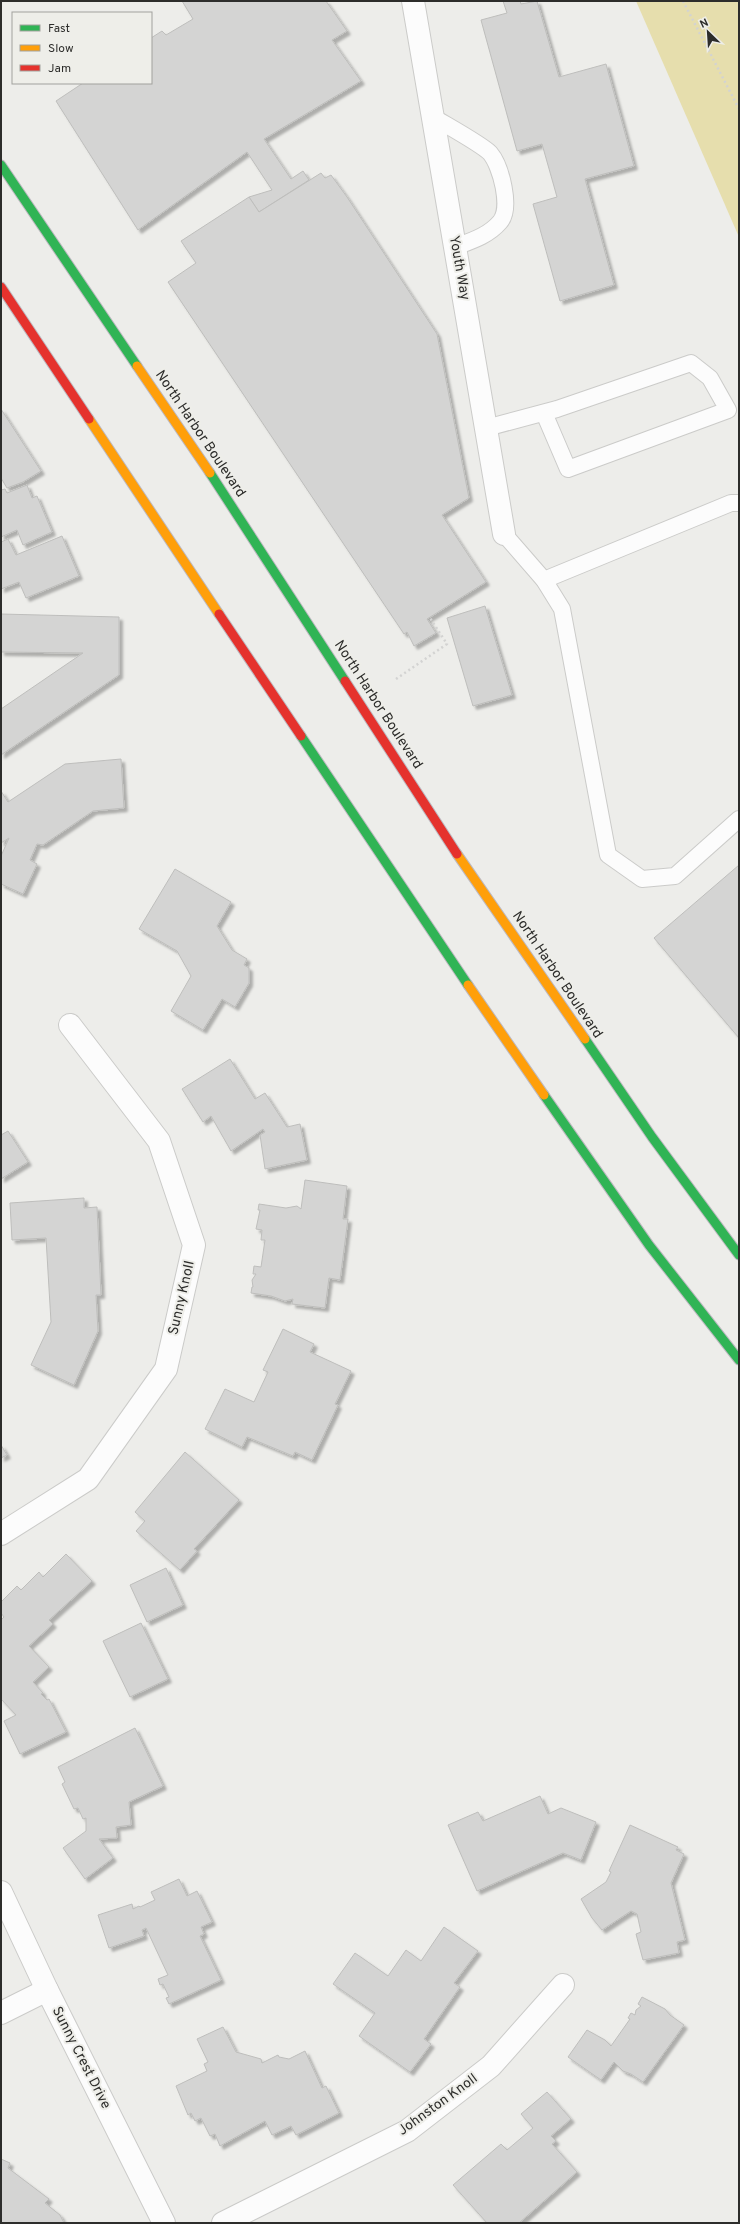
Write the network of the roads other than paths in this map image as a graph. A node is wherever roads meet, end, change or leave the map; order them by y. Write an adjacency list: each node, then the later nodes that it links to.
1 (413, 1): 2 (street, Youth Way)
2 (433, 117): 4 (street, Youth Way); 4 (lane)
3 (1, 165): 13 (main road, North Harbor Boulevard)
4 (455, 247): 7 (street, Youth Way)
5 (1, 287): 14 (main road)
6 (544, 413): 6 (lane); 7 (lane)
7 (486, 428): 9 (street, Youth Way)
8 (739, 503): 10 (lane)
9 (504, 534): 10 (lane)
10 (544, 580): 11 (lane)
11 (739, 819)
12 (70, 1025): 15 (street, Sunny Knoll)
13 (739, 1255)
14 (739, 1360)
15 (1, 1534)
16 (1, 1892): 18 (street, Sunny Crest Drive)
17 (563, 1985): 21 (street, Johnston Knoll)
18 (47, 1990): 19 (street); 20 (street, Sunny Crest Drive)
19 (1, 2013)
20 (164, 2223)
21 (223, 2223)

